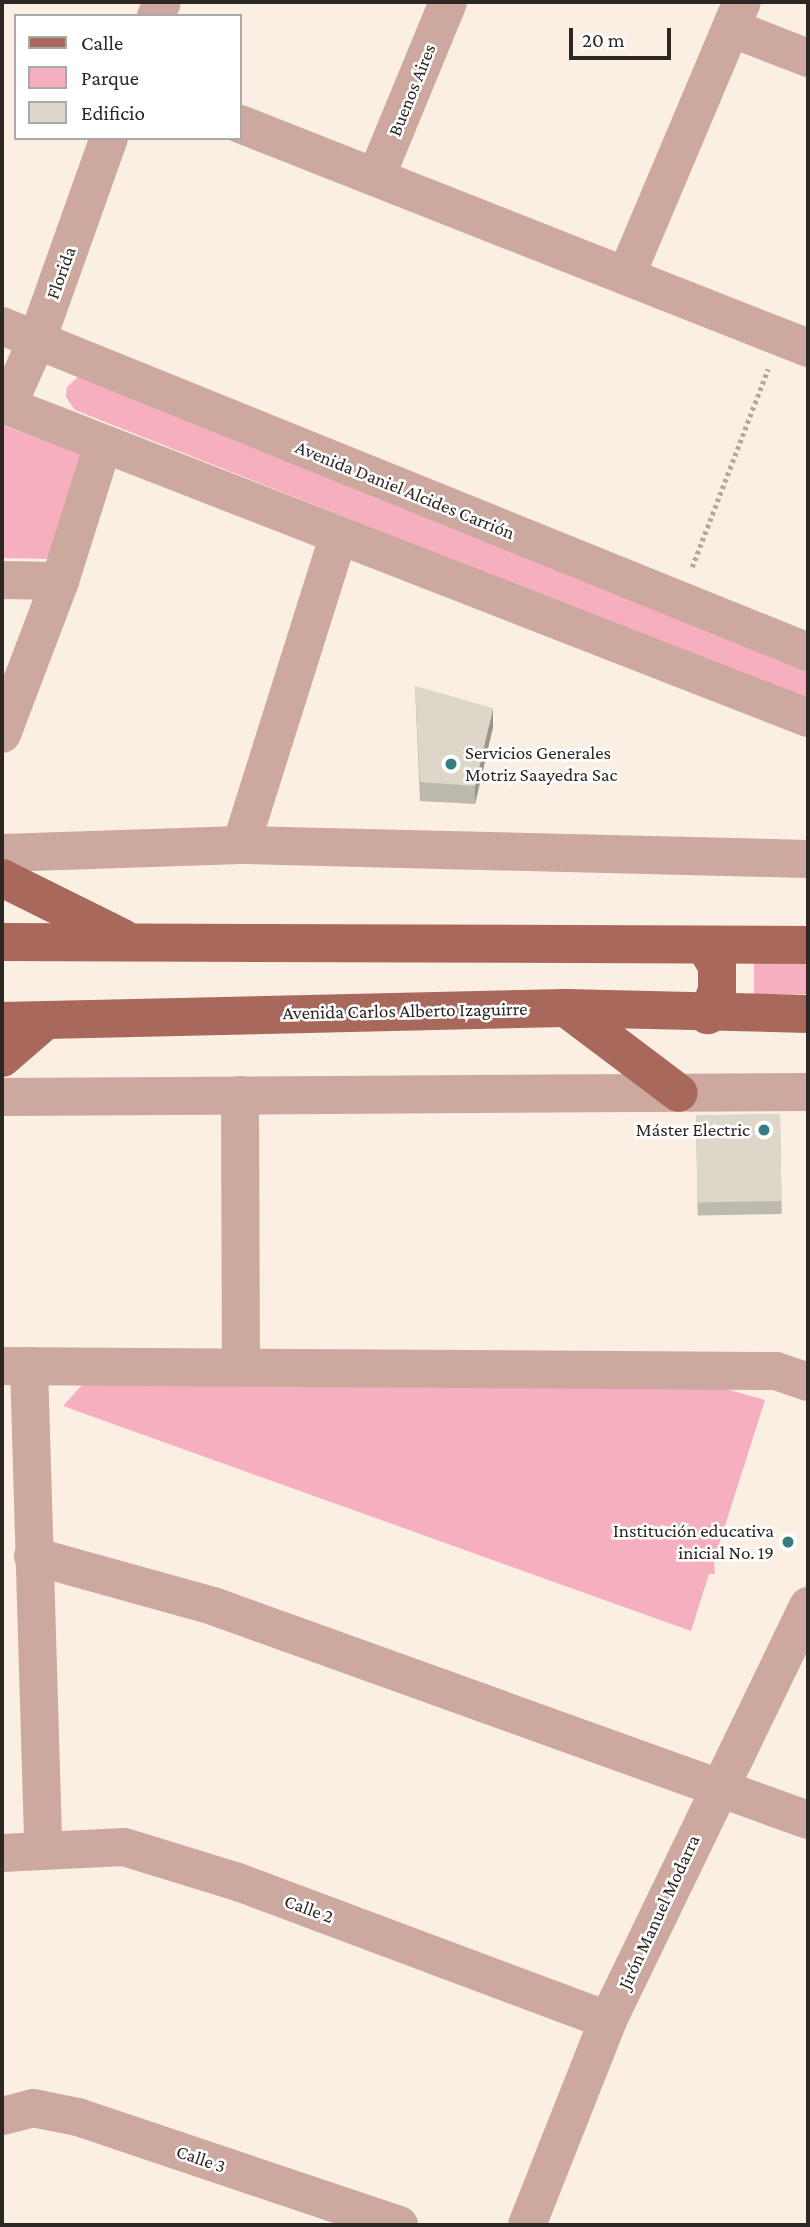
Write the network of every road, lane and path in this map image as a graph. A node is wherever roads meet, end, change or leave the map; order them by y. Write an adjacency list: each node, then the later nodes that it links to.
1 (448, 2): 6 (street, Buenos Aires)
2 (736, 15): 3 (street); 7 (street)
3 (808, 58)
4 (242, 125): 6 (street)
5 (108, 140): 9 (street, Florida)
6 (376, 177): 7 (street)
7 (626, 276): 10 (street)
8 (2, 326): 9 (street, Avenida Daniel Alcides Carrión)
9 (37, 340): 11 (street, Florida); 16 (street, Avenida Daniel Alcides Carrión)
10 (794, 342): 16 (path)
11 (5, 405): 12 (street)
12 (103, 445): 13 (street); 15 (street)
13 (338, 537): 18 (street); 20 (street)
14 (2, 580): 15 (street)
15 (60, 581): 19 (street)
16 (679, 600): 17 (street, Avenida Daniel Alcides Carrión)
17 (808, 652)
18 (808, 718)
19 (2, 734)
20 (241, 845): 21 (street); 22 (street)
21 (2, 853)
22 (808, 859)
23 (2, 878): 24 (main road)
24 (128, 940): 25 (main road); 27 (main road)
25 (2, 942)
26 (808, 945): 27 (main road)
27 (705, 946): 30 (main road)
28 (566, 1007): 30 (main road, Avenida Carlos Alberto Izaguirre); 31 (main road, Avenida Carlos Alberto Izaguirre); 35 (main road)
29 (808, 1014): 30 (main road, Avenida Carlos Alberto Izaguirre)
30 (708, 1015)
31 (46, 1020): 32 (main road, Avenida Carlos Alberto Izaguirre); 33 (main road)
32 (2, 1021)
33 (2, 1058)
34 (808, 1092): 35 (street)
35 (679, 1093): 36 (street)
36 (240, 1095): 37 (street); 39 (street)
37 (2, 1097)
38 (16, 1366): 39 (street); 41 (street)
39 (241, 1366): 40 (street)
40 (808, 1382)
41 (33, 1556): 43 (street); 45 (street)
42 (808, 1606): 43 (street, Jirón Manuel Modarra)
43 (716, 1789): 44 (street); 47 (street, Jirón Manuel Modarra)
44 (808, 1820)
45 (43, 1848): 46 (street, Calle 2); 47 (street, Calle 2)
46 (2, 1853)
47 (608, 2020): 50 (street, Jirón Manuel Modarra)
48 (2, 2116): 49 (street, Calle 3)
49 (399, 2225)
50 (527, 2225)

